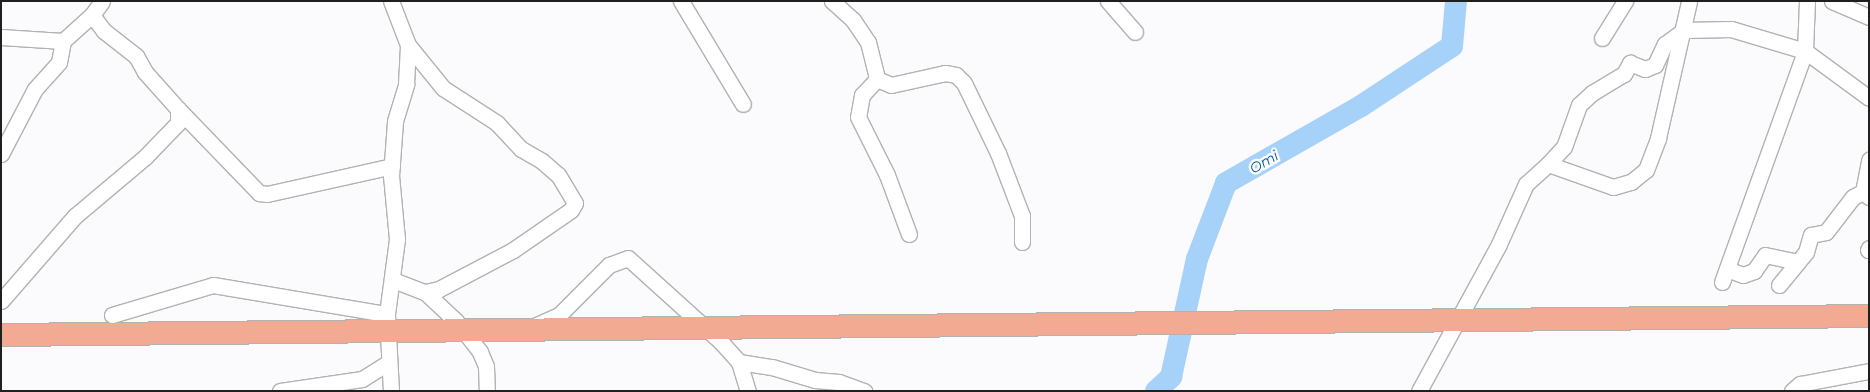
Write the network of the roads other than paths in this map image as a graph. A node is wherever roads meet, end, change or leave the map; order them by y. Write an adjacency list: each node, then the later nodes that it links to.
1 (102, 1): 10 (street)
2 (391, 1): 17 (street)
3 (681, 1): 21 (street)
4 (832, 1): 19 (street)
5 (1108, 1): 13 (street)
6 (1625, 1): 15 (street)
7 (1807, 1): 18 (street)
8 (1832, 1): 11 (street)
9 (1684, 2): 12 (street)
10 (92, 15): 16 (street); 22 (street)
11 (1869, 17)
12 (1684, 30): 18 (street); 25 (street); 25 (street)
13 (1135, 32)
14 (1, 37): 16 (street)
15 (1602, 38)
16 (63, 42): 23 (street)
17 (408, 45): 26 (street); 33 (street)
18 (1805, 50): 20 (street); 30 (street)
19 (878, 79): 28 (street); 29 (street)
20 (1869, 98)
21 (743, 104)
22 (178, 109): 26 (street); 34 (street)
23 (1, 154)
24 (1869, 160): 27 (street)
25 (1548, 164): 48 (street)
26 (392, 166): 31 (street)
27 (1866, 195): 30 (street)
28 (909, 234)
29 (1022, 242)
30 (1797, 262): 32 (street)
31 (393, 280): 33 (street); 35 (street)
32 (1779, 285)
33 (425, 292): 38 (street)
34 (1, 301)
35 (387, 314): 36 (street); 41 (street)
36 (112, 315)
37 (1869, 316): 39 (highway)
38 (456, 321): 40 (street); 45 (street)
39 (1, 335)
40 (739, 362): 46 (street); 47 (street)
41 (388, 363): 43 (street); 44 (street)
42 (1869, 371): 49 (street)
43 (280, 391)
44 (391, 391)
45 (487, 391)
46 (748, 391)
47 (864, 391)
48 (1419, 391)
49 (1792, 391)

